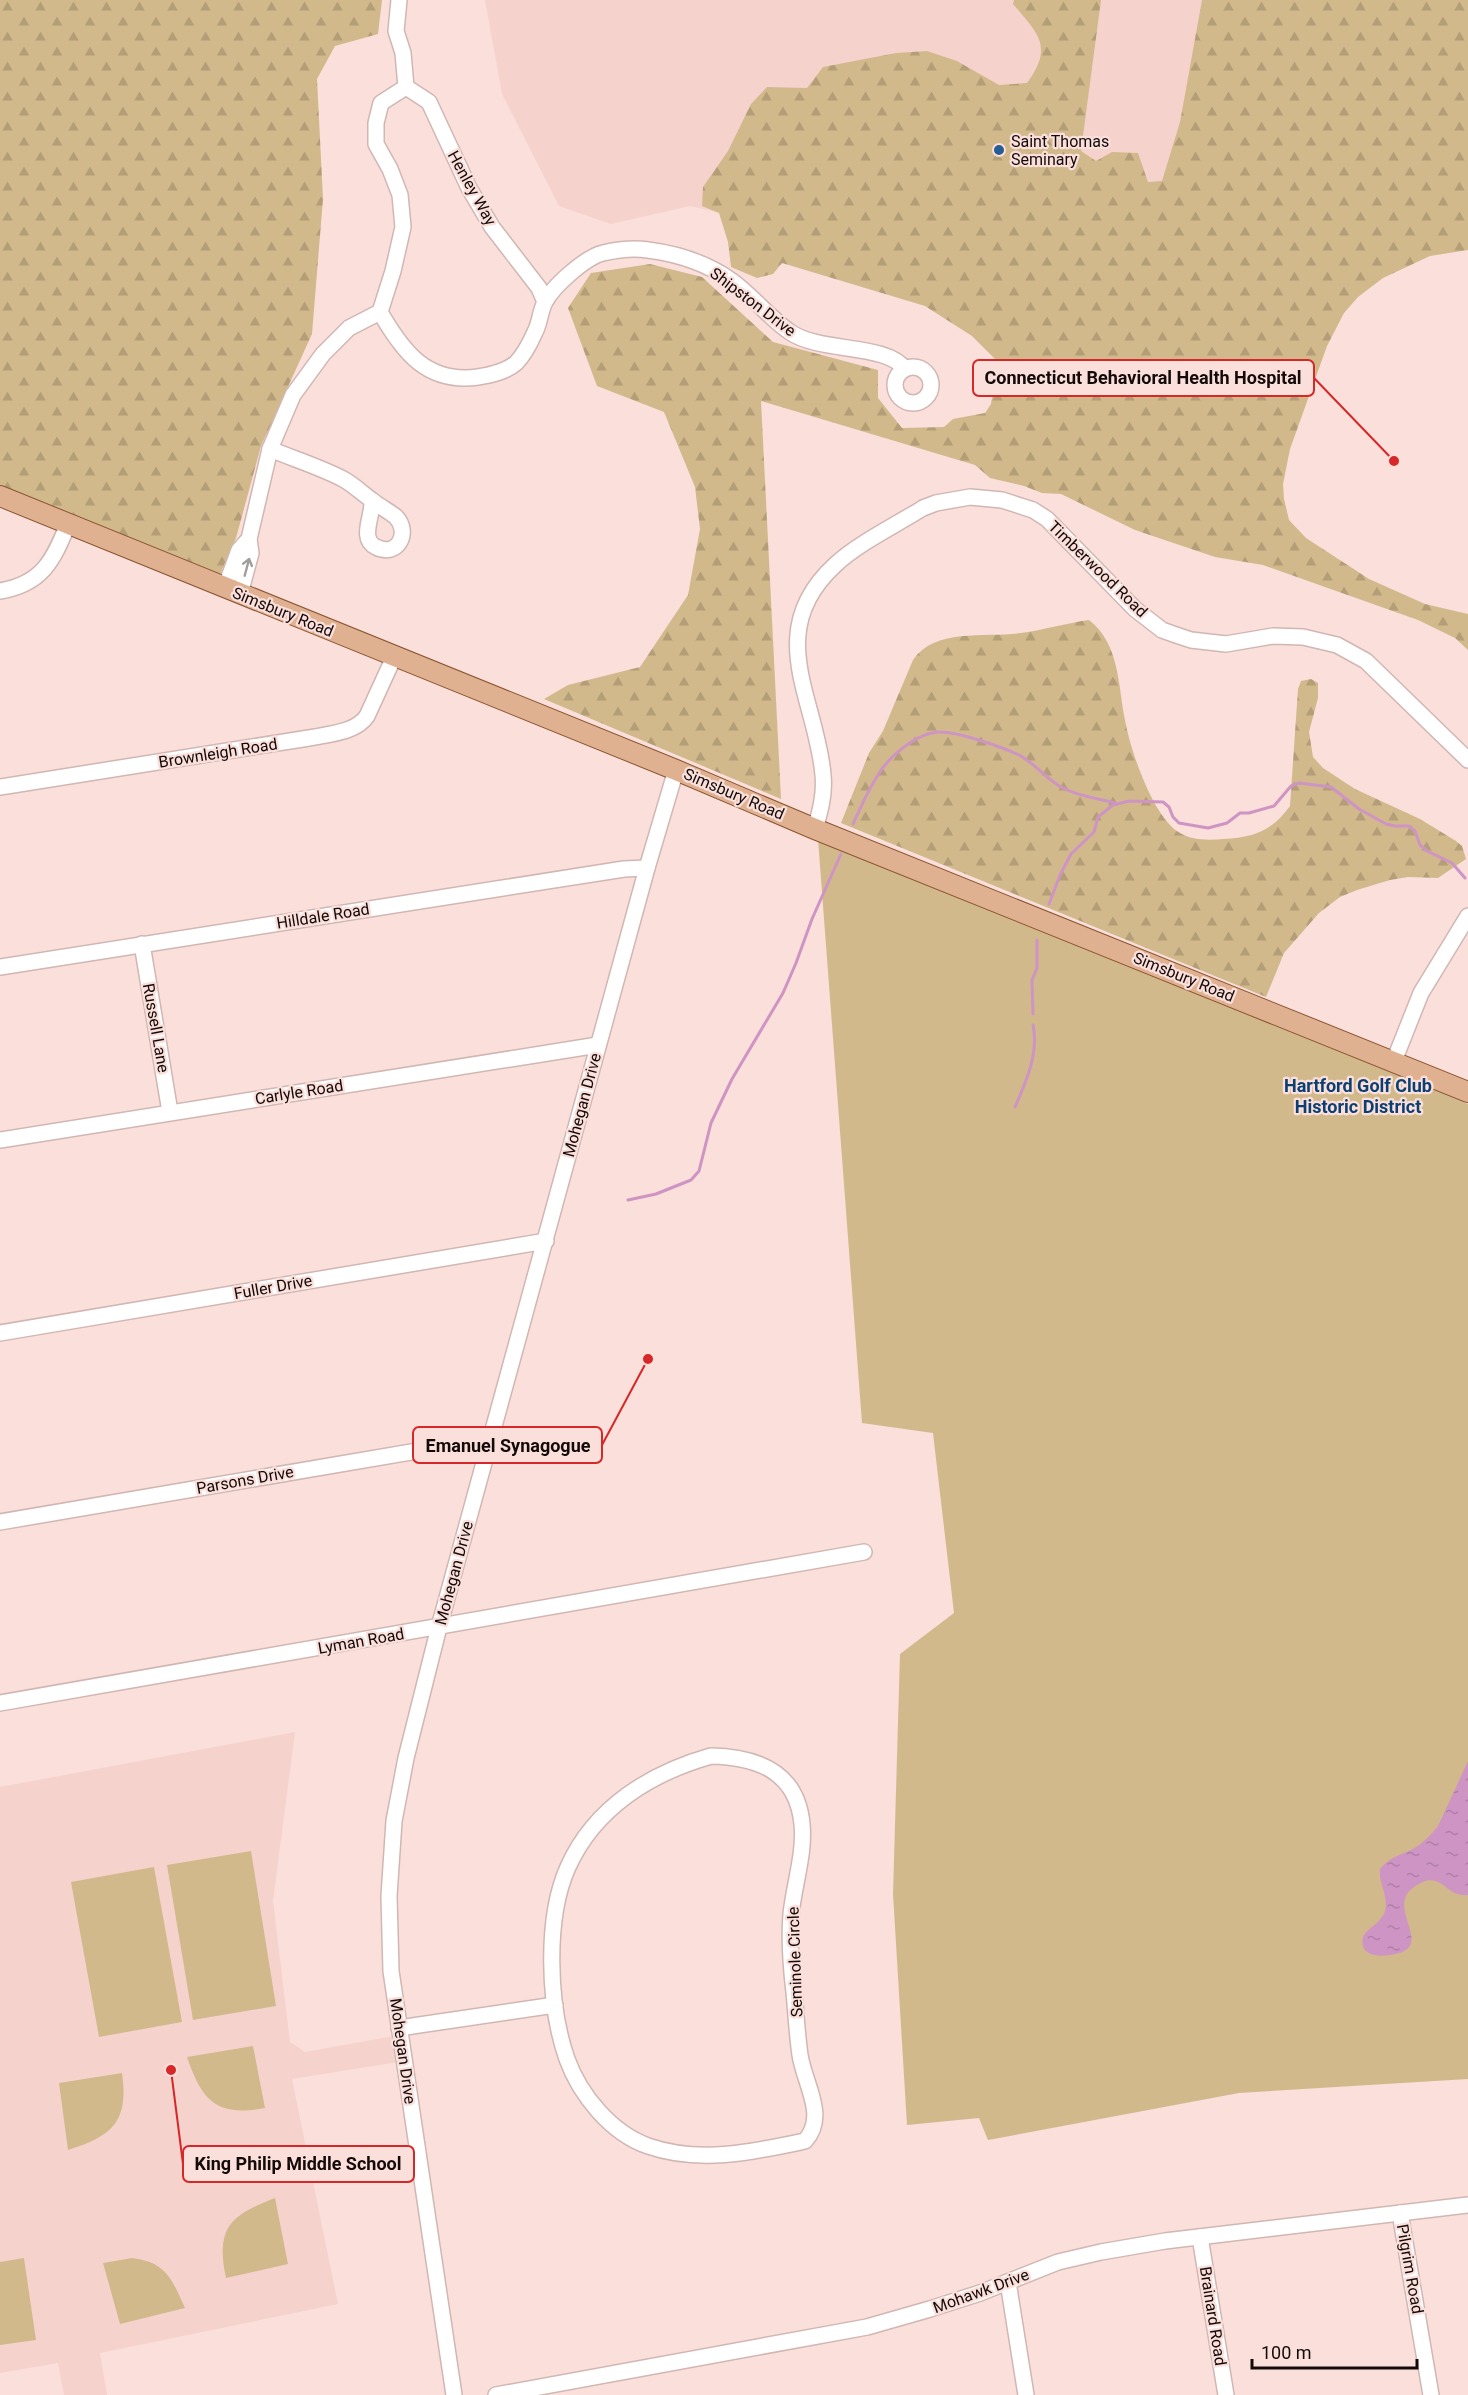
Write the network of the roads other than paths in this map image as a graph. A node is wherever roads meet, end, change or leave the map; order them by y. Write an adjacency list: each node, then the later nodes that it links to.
1 (399, 0): 2 (street)
2 (406, 87): 3 (street, Henley Way); 4 (street)
3 (545, 302): 4 (street); 5 (street, Shipston Drive)
4 (380, 312): 6 (street)
5 (905, 369)
6 (270, 449): 8 (street); 11 (street)
7 (0, 496): 9 (main road, Simsbury Road)
8 (372, 501)
9 (68, 524): 10 (street); 11 (main road, Simsbury Road)
10 (0, 591)
11 (233, 591): 12 (main road, Simsbury Road)
12 (394, 657): 14 (main road, Simsbury Road); 15 (street, Brownleigh Road)
13 (1468, 760): 16 (street, Timberwood Road)
14 (676, 770): 16 (main road, Simsbury Road); 17 (street, Mohegan Drive)
15 (0, 787)
16 (815, 829): 22 (main road, Simsbury Road)
17 (647, 868): 19 (street, Hilldale Road); 21 (street, Mohegan Drive)
18 (1468, 916): 22 (street)
19 (142, 944): 20 (street, Hilldale Road); 24 (street, Russell Lane)
20 (0, 967)
21 (598, 1045): 24 (street, Carlyle Road); 26 (street, Mohegan Drive)
22 (1394, 1061): 23 (main road, Simsbury Road)
23 (1468, 1092)
24 (170, 1112): 25 (street, Carlyle Road)
25 (0, 1140)
26 (546, 1241): 27 (street, Fuller Drive); 28 (street, Mohegan Drive)
27 (0, 1333)
28 (490, 1441): 29 (street, Parsons Drive); 31 (street, Mohegan Drive)
29 (0, 1522)
30 (864, 1552): 31 (street, Lyman Road)
31 (440, 1627): 32 (street, Lyman Road); 34 (street, Mohegan Drive)
32 (0, 1704)
33 (555, 2005): 33 (street, Seminole Circle); 34 (street)
34 (399, 2028): 39 (street, Mohegan Drive)
35 (1468, 2205): 36 (street, Mohawk Drive)
36 (1400, 2213): 37 (street, Mohawk Drive); 43 (street, Pilgrim Road)
37 (1200, 2237): 38 (street, Mohawk Drive); 42 (street, Brainard Road)
38 (1008, 2282): 40 (street, Mohawk Drive); 41 (street)
39 (454, 2395)
40 (496, 2395)
41 (1026, 2395)
42 (1226, 2395)
43 (1431, 2395)

